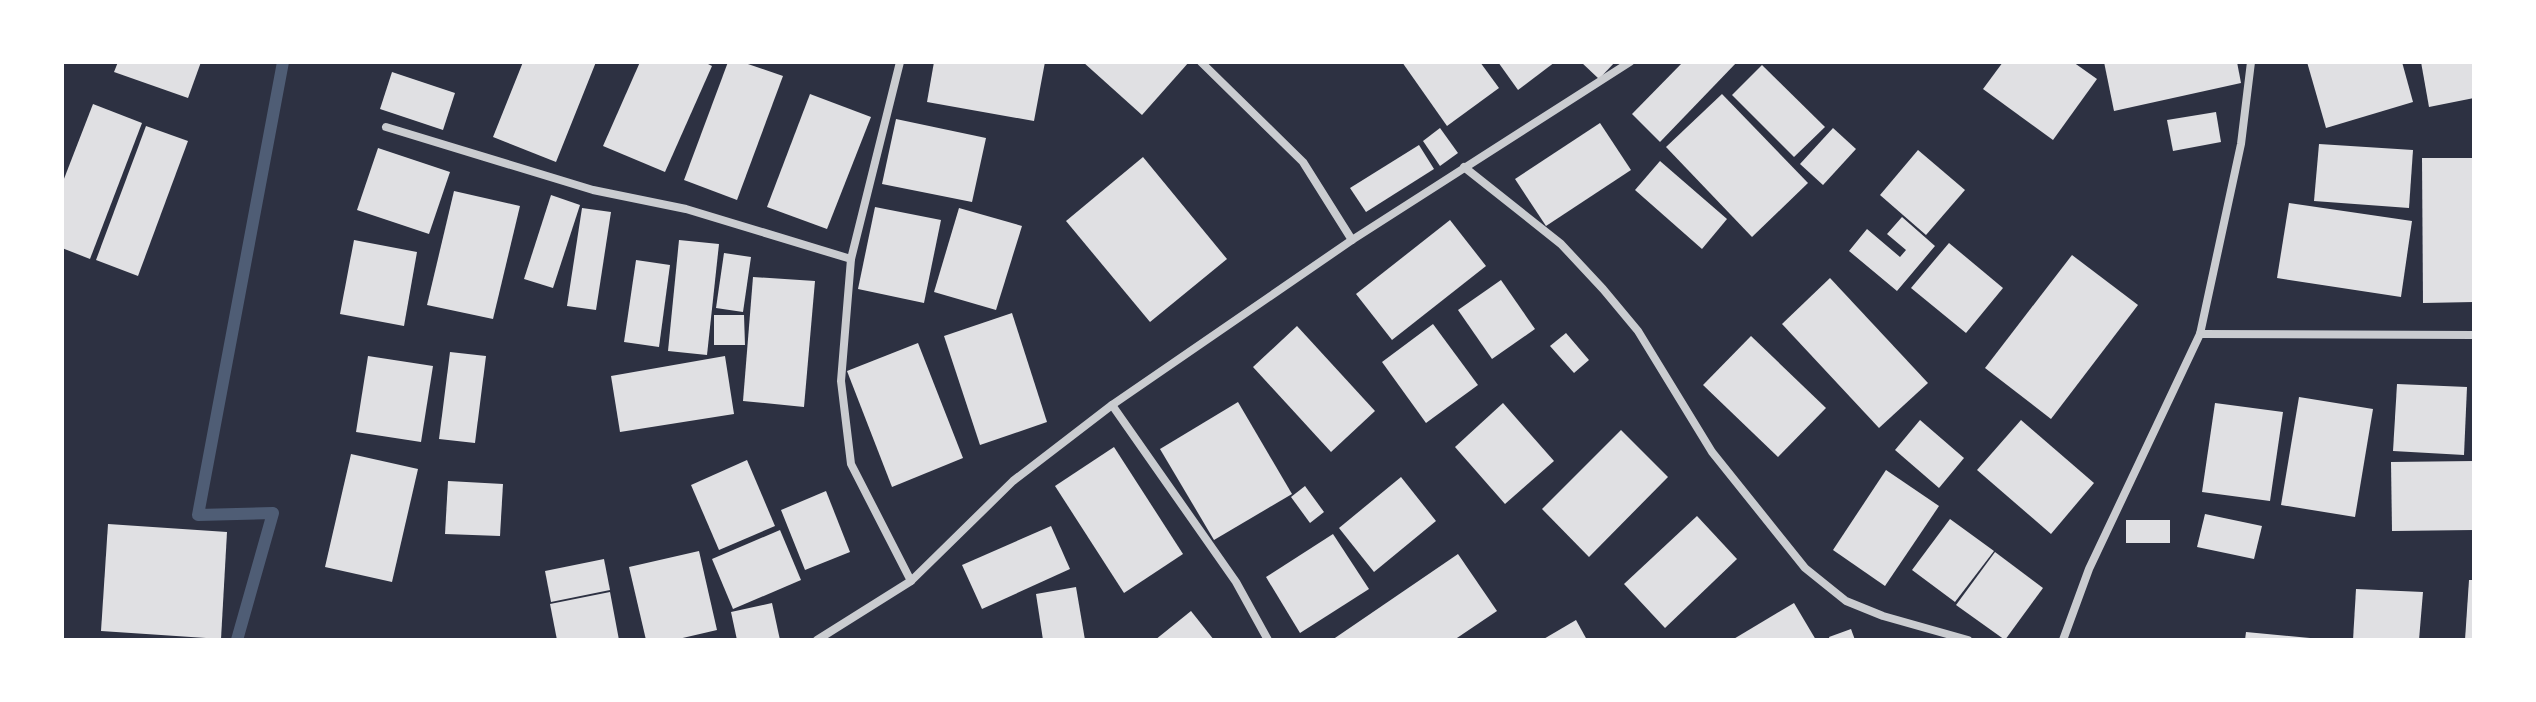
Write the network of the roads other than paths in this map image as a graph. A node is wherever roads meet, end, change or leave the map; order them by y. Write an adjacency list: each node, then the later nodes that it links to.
1 (900, 62): 8 (street)
2 (1201, 62): 7 (street)
3 (1630, 62): 6 (street)
4 (2251, 62): 9 (street)
5 (386, 127): 8 (street)
6 (1464, 167): 7 (street); 15 (street)
7 (1352, 240): 11 (street)
8 (851, 259): 12 (street)
9 (2200, 334): 10 (street); 16 (street)
10 (2474, 335)
11 (1112, 405): 12 (street); 14 (street)
12 (911, 581): 13 (street)
13 (817, 640)
14 (1268, 640)
15 (1968, 640)
16 (2063, 640)

